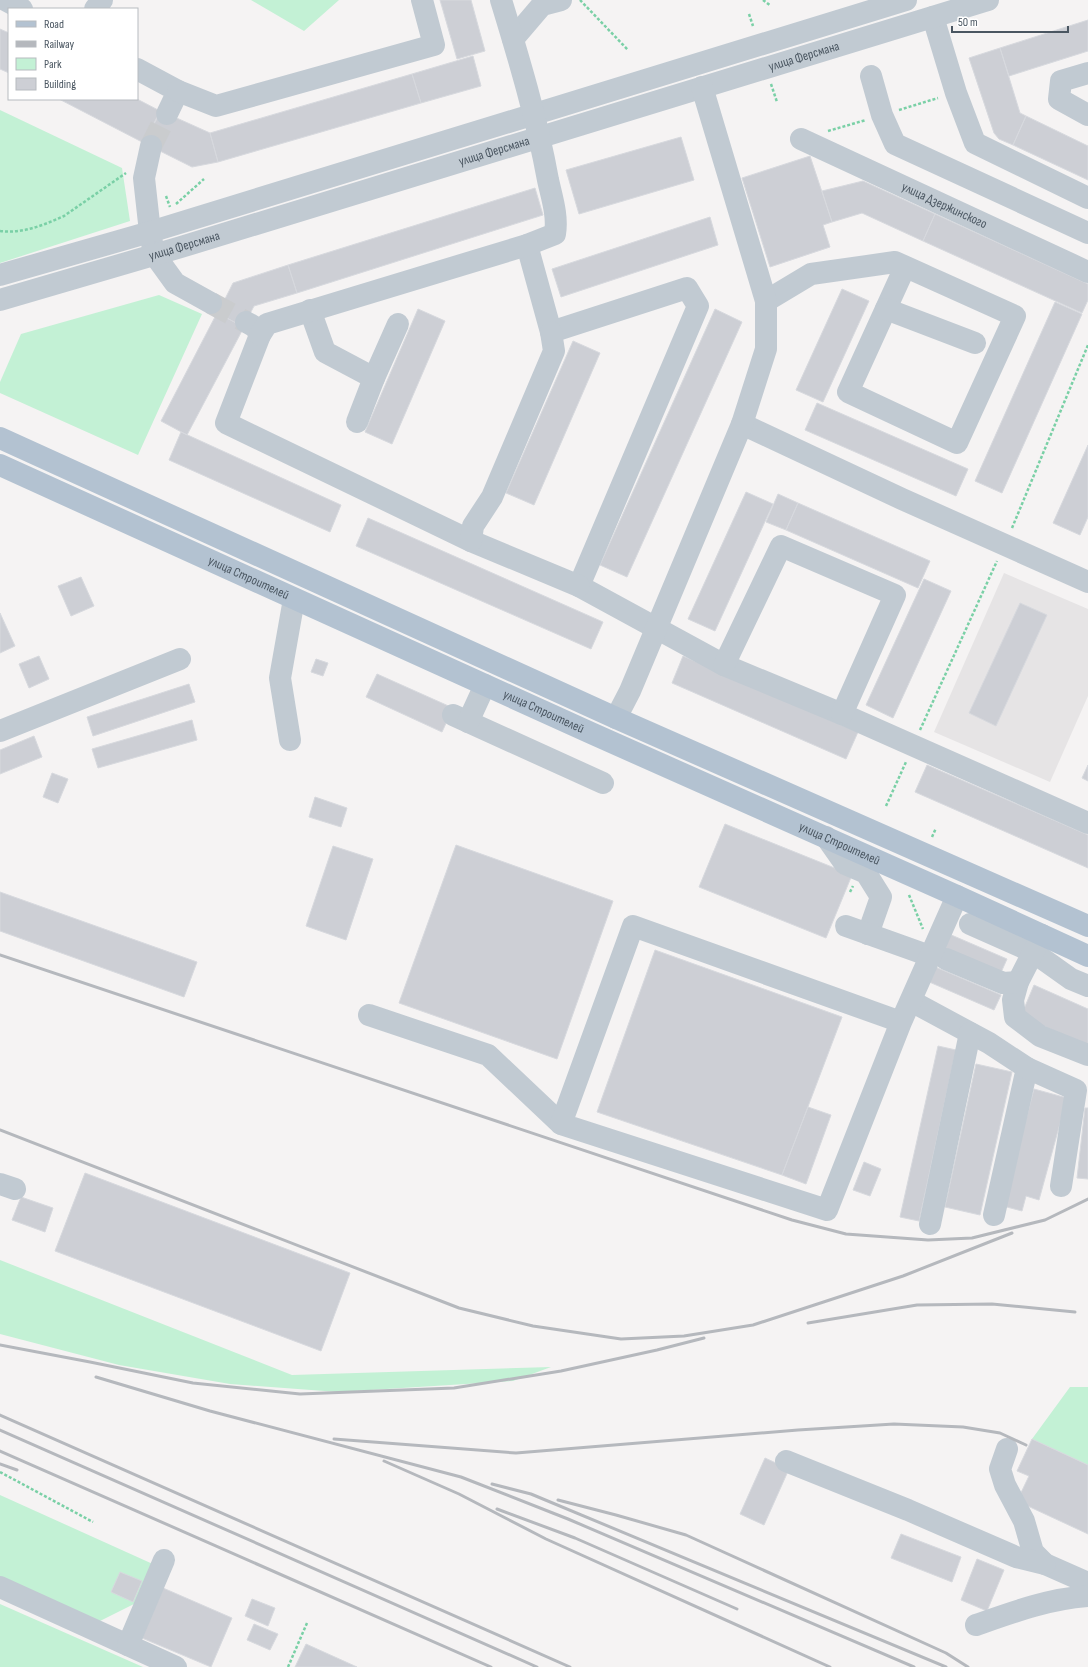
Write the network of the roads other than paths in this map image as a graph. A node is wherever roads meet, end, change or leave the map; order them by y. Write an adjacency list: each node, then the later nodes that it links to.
1 (5, 0): 8 (street)
2 (102, 0): 9 (street)
3 (422, 0): 16 (street)
4 (501, 0): 11 (street)
5 (906, 0): 18 (street, улица Ферсмана)
6 (988, 0): 10 (street, улица Ферсмана)
7 (549, 2): 11 (street)
8 (20, 8)
9 (96, 8)
10 (934, 16): 15 (street, улица Ферсмана); 23 (street)
11 (513, 39): 18 (street)
12 (138, 70): 16 (street)
13 (1088, 73): 19 (street)
14 (871, 76): 25 (street)
15 (702, 87): 20 (street, улица Ферсмана); 32 (street)
16 (178, 91): 17 (street)
17 (167, 114)
18 (533, 115): 20 (street); 24 (street, улица Ферсмана)
19 (1088, 115)
20 (539, 137): 26 (street); 27 (street, улица Ферсмана)
21 (801, 139): 29 (street, улица Дзержинского)
22 (151, 146): 24 (street)
23 (1088, 198)
24 (150, 232): 27 (street); 30 (street, улица Ферсмана)
25 (1088, 233)
26 (527, 245): 35 (street); 37 (street)
27 (154, 254): 31 (street, улица Ферсмана); 33 (street)
28 (905, 267): 32 (street); 34 (street); 34 (street)
29 (1088, 272)
30 (0, 275)
31 (0, 300)
32 (766, 301): 41 (street)
33 (211, 303)
34 (886, 309): 38 (street)
35 (310, 310): 39 (street); 44 (street)
36 (398, 324): 39 (street)
37 (551, 332): 44 (street); 47 (street)
38 (975, 343)
39 (374, 378): 40 (street)
40 (357, 422)
41 (742, 424): 46 (street); 50 (street)
42 (0, 438): 45 (main road, улица Строителей)
43 (0, 465): 48 (main road, улица Строителей)
44 (471, 541): 47 (street)
45 (294, 571): 48 (main road); 49 (main road, улица Строителей)
46 (1088, 582)
47 (579, 586): 50 (street)
48 (289, 596): 51 (main road, улица Строителей); 58 (street)
49 (374, 608): 51 (main road); 56 (main road, улица Строителей)
50 (656, 627): 53 (street); 56 (street)
51 (363, 630): 54 (main road, улица Строителей)
52 (180, 659): 57 (street)
53 (724, 665): 55 (street); 55 (street)
54 (485, 685): 59 (main road, улица Строителей); 60 (street)
55 (842, 714): 61 (street)
56 (616, 718): 59 (main road); 63 (main road, улица Строителей)
57 (0, 731)
58 (290, 740)
59 (606, 740): 62 (main road, улица Строителей)
60 (604, 783)
61 (1088, 823)
62 (826, 837): 64 (main road, улица Строителей); 68 (street)
63 (967, 872): 64 (main road); 67 (main road, улица Строителей)
64 (957, 896): 69 (main road, улица Строителей); 71 (street)
65 (970, 924): 69 (street)
66 (846, 926): 68 (street)
67 (1088, 926)
68 (868, 934): 71 (street)
69 (1038, 944): 70 (main road, улица Строителей); 72 (street); 73 (street)
70 (1088, 956)
71 (938, 958): 72 (street); 74 (street)
72 (1018, 982): 78 (street)
73 (1088, 986)
74 (911, 1001): 76 (street); 77 (street)
75 (369, 1015): 81 (street)
76 (901, 1022): 81 (street); 81 (street)
77 (970, 1033): 79 (street); 84 (street)
78 (1088, 1055)
79 (1027, 1068): 80 (street); 83 (street)
80 (1082, 1092): 82 (street)
81 (561, 1124)
82 (1061, 1186)
83 (994, 1215)
84 (930, 1224)
85 (1007, 1449): 88 (street)
86 (786, 1461): 88 (street)
87 (164, 1560): 93 (street)
88 (1045, 1564): 89 (street)
89 (1088, 1583)
90 (0, 1587): 93 (street)
91 (1088, 1596): 92 (street)
92 (976, 1625)
93 (128, 1645): 94 (street)
94 (176, 1667)

